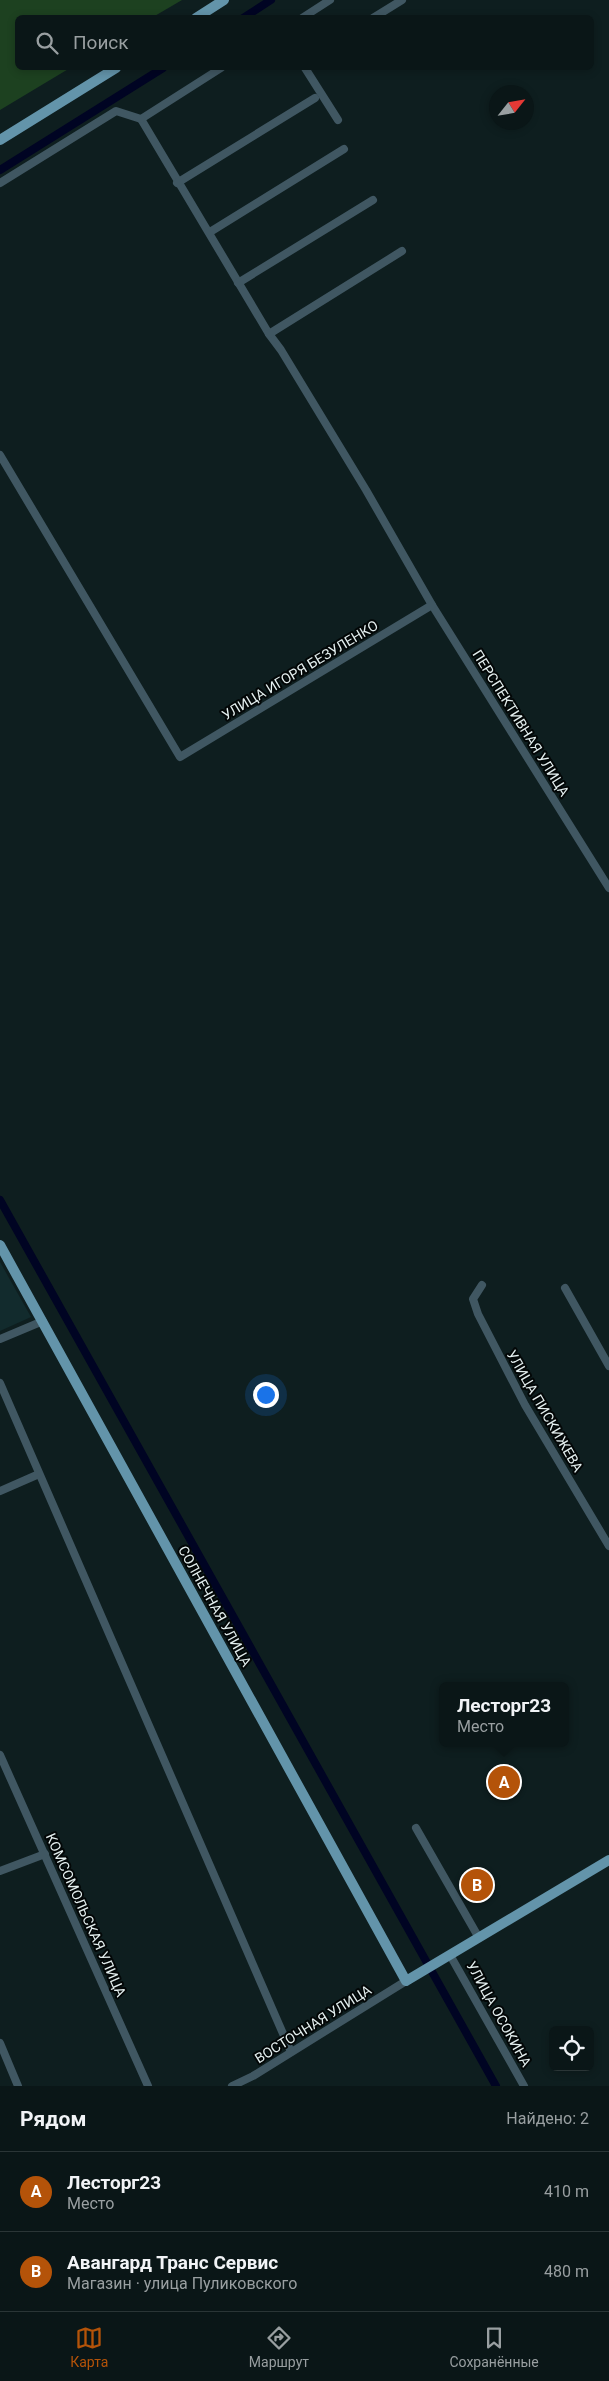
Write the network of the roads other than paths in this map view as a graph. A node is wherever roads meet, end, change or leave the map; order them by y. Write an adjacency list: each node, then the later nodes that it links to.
1 (224, 0): 4 (main road)
2 (330, 0): 5 (street)
3 (402, 0): 6 (street)
4 (201, 15)
5 (307, 15)
6 (379, 15)
7 (113, 70): 13 (main road)
8 (218, 70): 11 (street)
9 (306, 70): 12 (street)
10 (315, 98): 16 (street)
11 (141, 119): 15 (street); 16 (street, ПЕРСПЕКТИВНАЯ УЛИЦА)
12 (338, 120)
13 (0, 140)
14 (344, 149): 18 (street)
15 (0, 183)
16 (177, 183): 18 (street, ПЕРСПЕКТИВНАЯ УЛИЦА)
17 (373, 200): 20 (street)
18 (210, 232): 20 (street, ПЕРСПЕКТИВНАЯ УЛИЦА)
19 (402, 250): 21 (street)
20 (238, 283): 21 (street, ПЕРСПЕКТИВНАЯ УЛИЦА)
21 (269, 334): 23 (street, ПЕРСПЕКТИВНАЯ УЛИЦА)
22 (0, 455): 23 (street, УЛИЦА ИГОРЯ БЕЗУЛЕНКО)
23 (432, 605): 24 (street, ПЕРСПЕКТИВНАЯ УЛИЦА)
24 (609, 888)
25 (0, 1245): 28 (main road, СОЛНЕЧНАЯ УЛИЦА)
26 (482, 1285): 34 (street, УЛИЦА ПИСКИЖЕВА)
27 (565, 1288): 30 (street)
28 (43, 1322): 29 (street); 43 (main road, СОЛНЕЧНАЯ УЛИЦА)
29 (0, 1339)
30 (609, 1366)
31 (0, 1383): 32 (street)
32 (40, 1474): 33 (street); 45 (street)
33 (0, 1491)
34 (606, 1535): 35 (street, УЛИЦА ПИСКИЖЕВА)
35 (609, 1546)
36 (0, 1755): 38 (street, КОМСОМОЛЬСКАЯ УЛИЦА)
37 (416, 1828): 41 (street)
38 (45, 1854): 40 (street); 47 (street, КОМСОМОЛЬСКАЯ УЛИЦА)
39 (609, 1860): 41 (main road, УЛИЦА ОСОКИНА)
40 (0, 1871)
41 (479, 1938): 42 (main road, УЛИЦА ОСОКИНА)
42 (450, 1955): 43 (main road, УЛИЦА ОСОКИНА); 49 (street, УЛИЦА ОСОКИНА)
43 (406, 1981): 45 (street, ВОСТОЧНАЯ УЛИЦА)
44 (0, 2043): 46 (street)
45 (291, 2052): 48 (street, ВОСТОЧНАЯ УЛИЦА)
46 (18, 2086)
47 (148, 2086)
48 (232, 2086)
49 (524, 2086)

